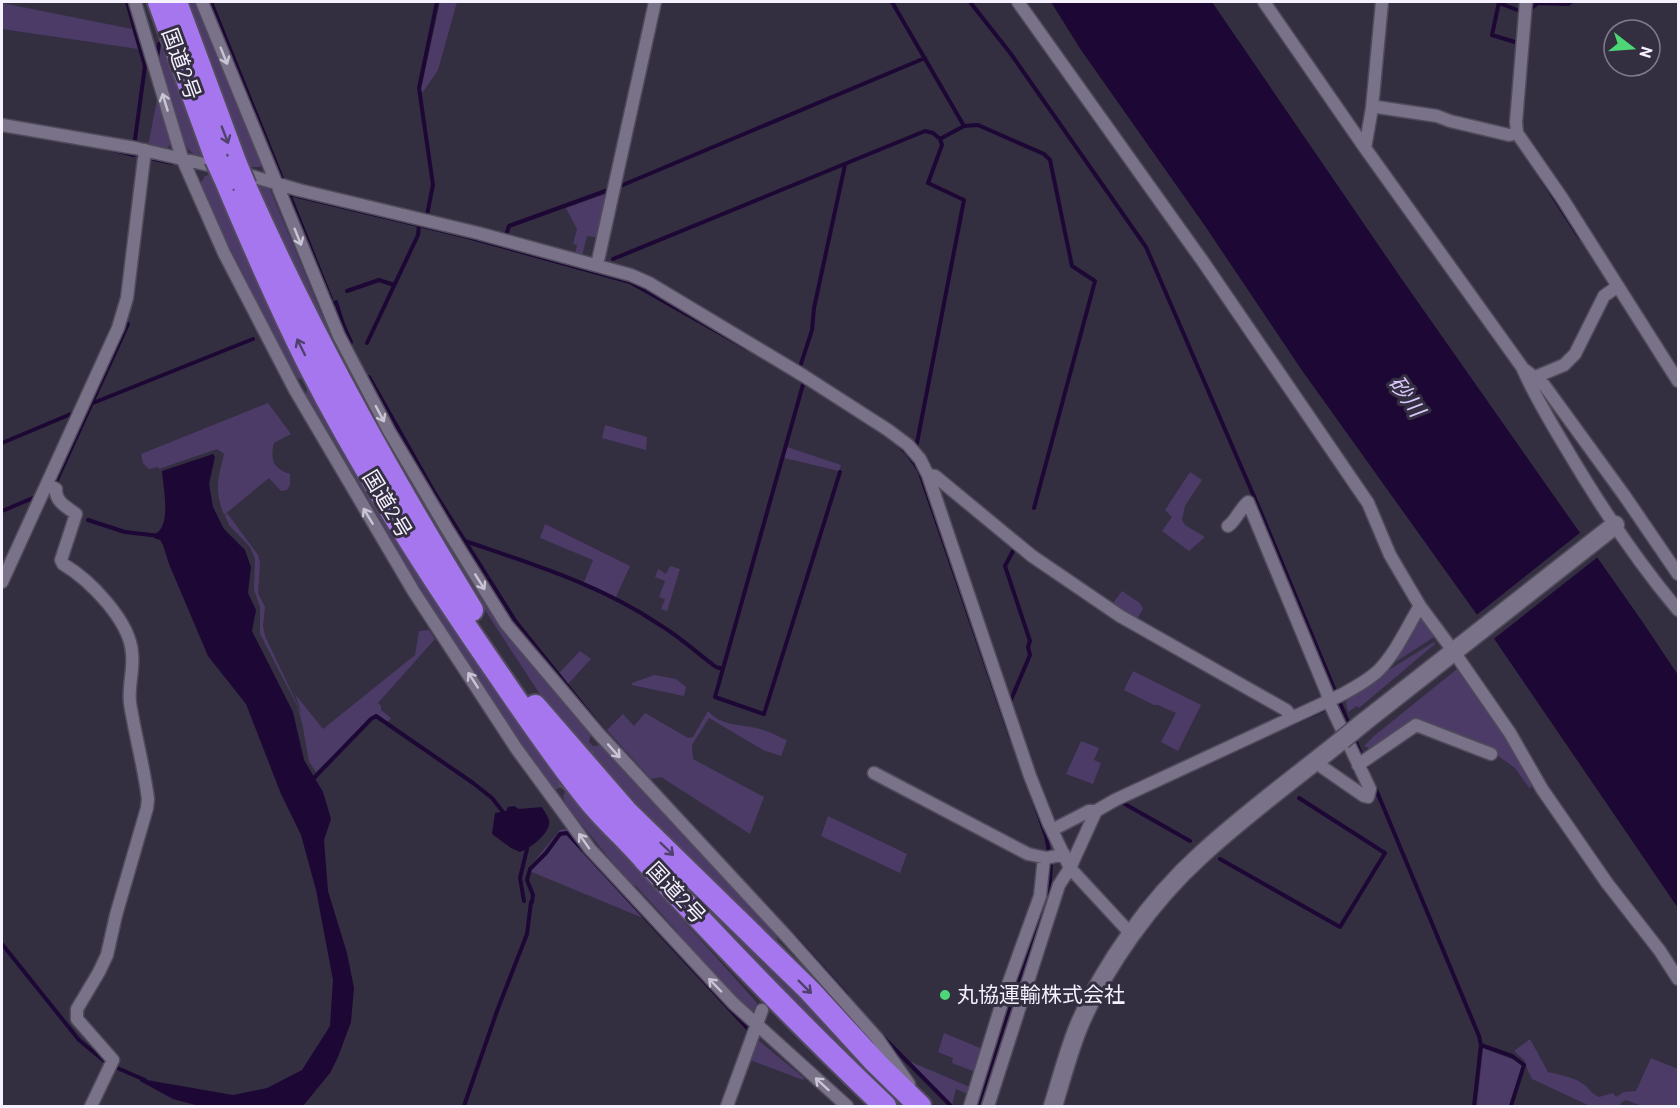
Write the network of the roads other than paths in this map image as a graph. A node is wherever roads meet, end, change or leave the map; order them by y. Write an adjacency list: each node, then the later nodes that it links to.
1 (135, 2): 15 (street, one-way to 1)
2 (159, 2): 16 (highway, 国道2号)
3 (176, 2): 16 (highway, 国道2号, one-way to 16)
4 (202, 2): 17 (street, one-way to 17)
5 (655, 2): 18 (street)
6 (1018, 2): 32 (street)
7 (1264, 2): 14 (street)
8 (1382, 2): 10 (street)
9 (1526, 7): 12 (street)
10 (1372, 108): 12 (street); 14 (street)
11 (2, 125): 13 (street)
12 (1517, 133): 19 (street)
13 (138, 148): 15 (street); 27 (street)
14 (1365, 148): 22 (street)
15 (182, 158): 17 (street); 25 (street)
16 (231, 172): 35 (highway, 国道2号); 44 (highway, 国道2号, one-way to 16)
17 (276, 183): 18 (street); 20 (street, one-way to 20)
18 (597, 266): 26 (street)
19 (1615, 288): 22 (street); 23 (street)
20 (355, 366): 21 (street); 50 (street, one-way to 50)
21 (342, 371)
22 (1531, 379): 29 (street); 30 (street)
23 (1678, 381)
24 (309, 383): 25 (street)
25 (296, 390): 43 (street, one-way to 25)
26 (928, 475): 37 (street); 46 (street)
27 (51, 486): 31 (street); 56 (street)
28 (1227, 526): 36 (street)
29 (1608, 530): 33 (street); 34 (street)
30 (1678, 574)
31 (2, 582)
32 (1420, 606): 34 (street); 36 (street)
33 (1678, 610)
34 (1454, 652): 39 (street, bridge); 53 (street)
35 (528, 698): 51 (highway, 国道2号); 61 (highway, one-way to 61)
36 (1333, 701): 37 (street); 40 (street)
37 (1292, 717): 45 (street)
38 (1491, 754): 40 (street)
39 (1315, 762): 40 (street); 49 (street)
40 (1362, 762)
41 (874, 774): 47 (street)
42 (563, 789): 43 (street)
43 (555, 801): 55 (street, one-way to 43)
44 (591, 803): 51 (highway, 国道2号); 59 (highway)
45 (1095, 813): 46 (street); 48 (street)
46 (1052, 830): 47 (street)
47 (1052, 857): 48 (street); 63 (street)
48 (1070, 868): 49 (street); 64 (street)
49 (1131, 934): 65 (street)
50 (788, 938): 52 (street); 62 (street)
51 (722, 941): 60 (highway, 国道2号)
52 (783, 951)
53 (1678, 979)
54 (762, 1010): 55 (street)
55 (756, 1026): 57 (street); 58 (street, one-way to 55)
56 (91, 1107)
57 (727, 1107)
58 (847, 1107)
59 (866, 1107)
60 (885, 1107)
61 (920, 1107)
62 (926, 1107)
63 (970, 1107)
64 (988, 1107)
65 (1053, 1107)

